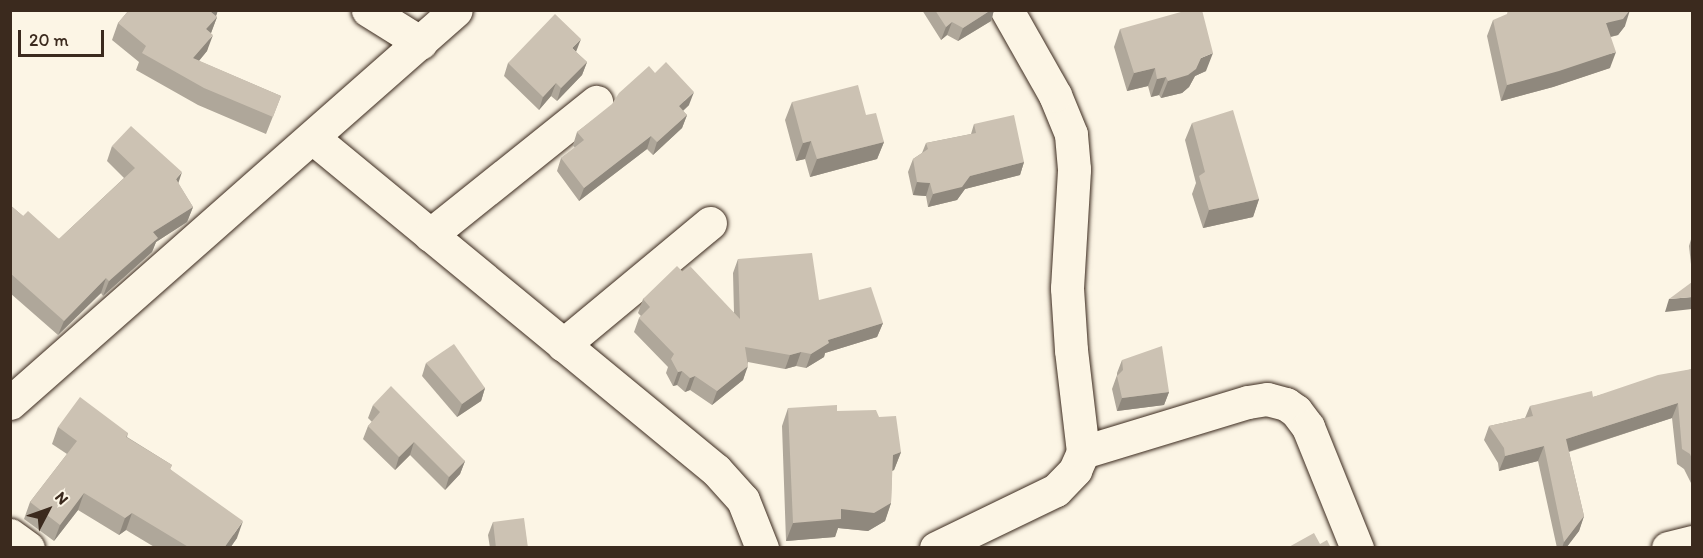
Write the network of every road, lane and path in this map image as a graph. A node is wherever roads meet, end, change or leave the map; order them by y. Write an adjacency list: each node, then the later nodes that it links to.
1 (368, 10): 4 (street)
2 (456, 10): 4 (street)
3 (1006, 10): 11 (street)
4 (422, 43): 6 (street)
5 (596, 102): 8 (street)
6 (313, 138): 8 (street); 10 (street)
7 (710, 224): 9 (street)
8 (430, 235): 9 (street)
9 (563, 345): 15 (street)
10 (10, 403)
11 (1083, 452): 16 (street); 17 (street)
12 (10, 535): 14 (street)
13 (1692, 542): 18 (street)
14 (28, 548)
15 (762, 548)
16 (936, 548)
17 (1357, 548)
18 (1668, 548)

